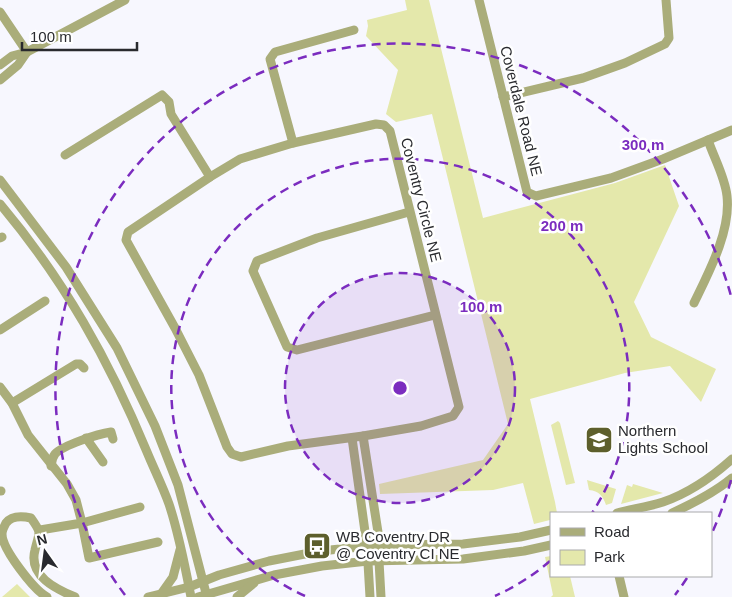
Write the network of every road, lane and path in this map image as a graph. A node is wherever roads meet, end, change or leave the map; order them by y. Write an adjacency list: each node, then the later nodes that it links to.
1 (125, 0): 6 (street)
2 (479, 0): 9 (street, Coverdale Road NE)
3 (666, 0): 9 (street)
4 (0, 12): 6 (street)
5 (354, 30): 12 (street)
6 (27, 52): 7 (street); 8 (street)
7 (0, 65)
8 (0, 80)
9 (503, 97): 11 (street, Coverdale Road NE)
10 (732, 130): 11 (street, Coverdale Road NE)
11 (708, 140): 19 (street)
12 (293, 143): 14 (street, Coventry Circle NE); 17 (street, Coventry Circle NE)
13 (66, 155): 14 (street)
14 (210, 177): 27 (street, Coventry Circle NE)
15 (1, 181): 49 (street)
16 (0, 204): 44 (street)
17 (409, 212): 20 (street, Coventry Circle NE); 20 (street)
18 (45, 301): 21 (street)
19 (694, 303)
20 (435, 314): 25 (street, Coventry Circle NE)
21 (0, 330)
22 (84, 368): 24 (street)
23 (0, 387): 24 (street)
24 (12, 403): 31 (street)
25 (363, 436): 27 (street, Coventry Circle NE); 41 (street)
26 (86, 438): 28 (street); 30 (street); 31 (street)
27 (352, 438): 43 (street)
28 (114, 439)
29 (732, 458): 34 (street)
30 (103, 462)
31 (51, 466): 36 (street)
32 (732, 478): 35 (street)
33 (140, 507): 36 (street)
34 (622, 512)
35 (674, 512)
36 (82, 523): 38 (street); 40 (street)
37 (1, 529): 38 (street); 53 (street)
38 (40, 530): 54 (street)
39 (550, 530): 41 (street)
40 (158, 542)
41 (380, 545): 43 (street); 46 (street)
42 (550, 545): 46 (street)
43 (368, 546): 45 (street); 49 (street)
44 (180, 548): 50 (street); 51 (street)
45 (368, 561): 46 (street); 48 (street); 58 (street)
46 (379, 561): 59 (street)
47 (619, 577): 60 (street)
48 (256, 580): 52 (street); 57 (street)
49 (202, 581): 50 (street); 52 (street)
50 (189, 587): 51 (street); 56 (street)
51 (161, 594): 55 (street)
52 (204, 596)
53 (47, 597)
54 (75, 597)
55 (148, 597)
56 (191, 597)
57 (237, 597)
58 (370, 597)
59 (381, 597)
60 (624, 597)

